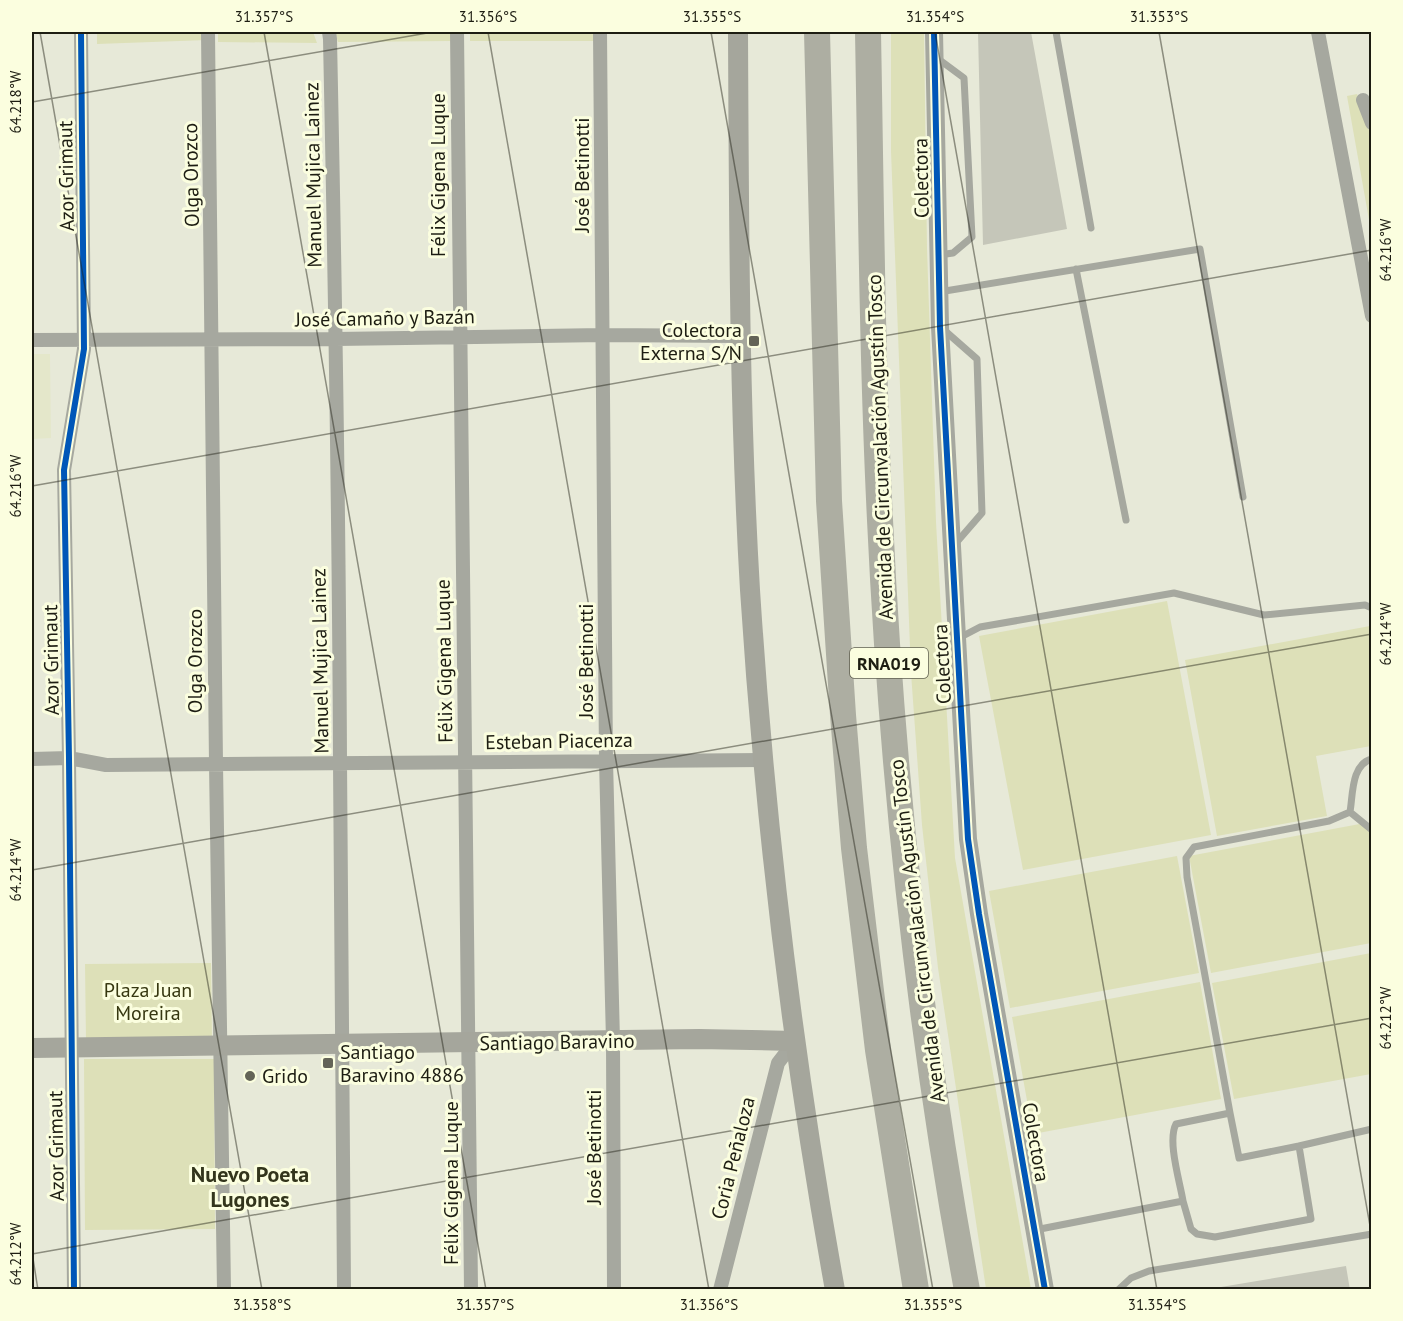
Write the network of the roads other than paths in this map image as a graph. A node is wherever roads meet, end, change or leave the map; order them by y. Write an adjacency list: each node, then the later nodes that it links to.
1 (81, 32): 24 (street, Azor Grimaut)
2 (208, 32): 25 (street, Olga Orozco)
3 (328, 32): 26 (street, Manuel Mujica Lainez)
4 (457, 32): 23 (street, Félix Gigena Luque)
5 (600, 32): 21 (street, José Betinotti)
6 (738, 32): 22 (main road)
7 (817, 32): 63 (highway, RNA019)
8 (868, 32): 64 (highway, Avenida de Circunvalación Agustín Tosco / RNA019)
9 (934, 32): 12 (street, Colectora)
10 (1056, 32): 15 (lane)
11 (1318, 32): 19 (street)
12 (935, 57): 16 (street, Colectora); 16 (lane)
13 (1364, 100): 14 (street)
14 (1371, 123)
15 (1091, 228)
16 (939, 255): 18 (street, Colectora)
17 (1076, 269): 18 (lane); 28 (lane); 29 (lane)
18 (939, 292): 20 (street, Colectora)
19 (1371, 316)
20 (940, 327): 30 (street, Colectora); 30 (lane)
21 (603, 335): 22 (street, José Camaño y Bazán); 23 (street, José Camaño y Bazán); 36 (street, José Betinotti)
22 (740, 336): 37 (main road)
23 (459, 337): 26 (street, José Camaño y Bazán); 39 (street, Félix Gigena Luque)
24 (85, 339): 25 (street, José Camaño y Bazán); 27 (street, José Camaño y Bazán); 33 (street, Azor Grimaut)
25 (213, 339): 26 (street, José Camaño y Bazán); 40 (street, Olga Orozco)
26 (336, 339): 38 (street, Manuel Mujica Lainez)
27 (32, 340)
28 (1244, 497)
29 (1126, 520)
30 (952, 548): 32 (street, Colectora)
31 (1371, 608): 32 (lane)
32 (957, 639): 54 (street, Colectora)
33 (69, 758): 34 (street, Esteban Piacenza); 40 (street, Esteban Piacenza); 47 (street, Azor Grimaut)
34 (32, 759)
35 (1371, 759): 41 (lane)
36 (606, 760): 37 (street, Esteban Piacenza); 39 (street, Esteban Piacenza); 43 (street, José Betinotti)
37 (763, 760): 44 (main road)
38 (340, 762): 39 (street, Esteban Piacenza); 40 (street, Esteban Piacenza); 46 (street, Manuel Mujica Lainez)
39 (465, 762): 45 (street, Félix Gigena Luque)
40 (216, 764): 48 (street, Olga Orozco)
41 (1350, 812): 42 (lane); 50 (lane)
42 (1371, 830)
43 (613, 1041): 44 (main road, Santiago Baravino); 45 (main road, Santiago Baravino); 60 (street, José Betinotti)
44 (795, 1041): 61 (street, Coria Peñaloza); 62 (main road)
45 (469, 1044): 46 (main road, Santiago Baravino); 59 (street, Félix Gigena Luque)
46 (340, 1046): 48 (main road, Santiago Baravino); 58 (street, Manuel Mujica Lainez)
47 (71, 1047): 48 (main road, Santiago Baravino); 49 (main road, Santiago Baravino); 56 (street, Azor Grimaut)
48 (221, 1047): 57 (street, Olga Orozco)
49 (32, 1048)
50 (1230, 1113): 52 (lane); 53 (lane)
51 (1371, 1129): 52 (lane)
52 (1299, 1146): 53 (lane)
53 (1183, 1202): 54 (lane)
54 (1035, 1230): 65 (street, Colectora)
55 (1371, 1233): 66 (lane)
56 (74, 1290)
57 (224, 1290)
58 (344, 1290)
59 (471, 1290)
60 (614, 1290)
61 (720, 1290)
62 (835, 1290)
63 (916, 1290)
64 (967, 1290)
65 (1045, 1290)
66 (1118, 1290)

